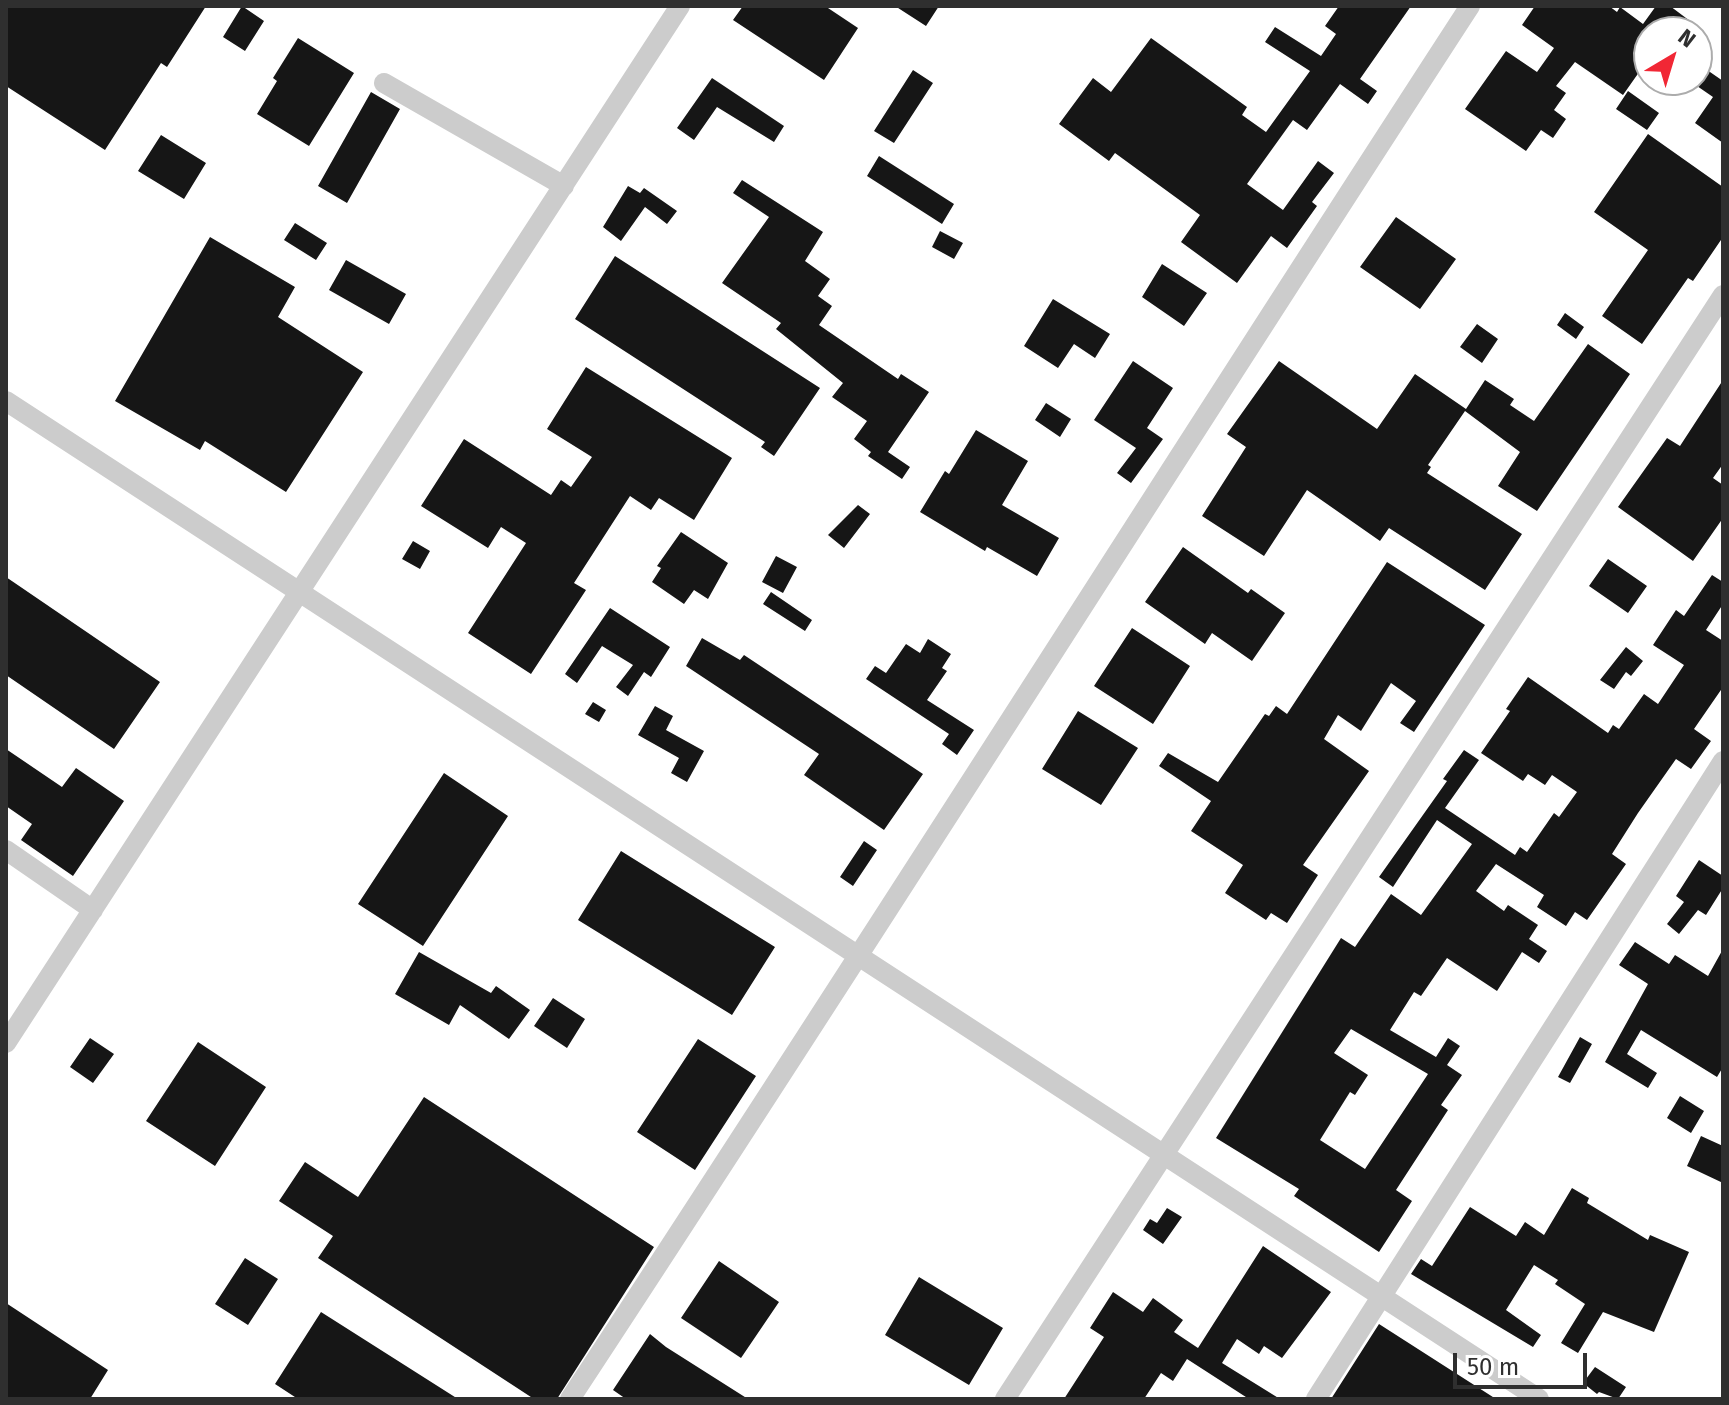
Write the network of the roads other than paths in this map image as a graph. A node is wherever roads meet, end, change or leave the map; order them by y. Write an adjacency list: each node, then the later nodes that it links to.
1 (680, 6): 4 (street)
2 (1470, 6): 11 (street)
3 (384, 83): 4 (street)
4 (564, 186): 7 (street)
5 (1723, 295): 13 (street)
6 (6, 401): 7 (street)
7 (300, 594): 10 (street); 11 (street)
8 (1723, 761): 14 (street)
9 (6, 850): 10 (street)
10 (93, 910): 12 (street)
11 (860, 957): 13 (street); 15 (street)
12 (6, 1043)
13 (1163, 1155): 14 (street); 16 (street)
14 (1380, 1298): 17 (street); 18 (street)
15 (570, 1399)
16 (1005, 1399)
17 (1316, 1399)
18 (1539, 1399)

